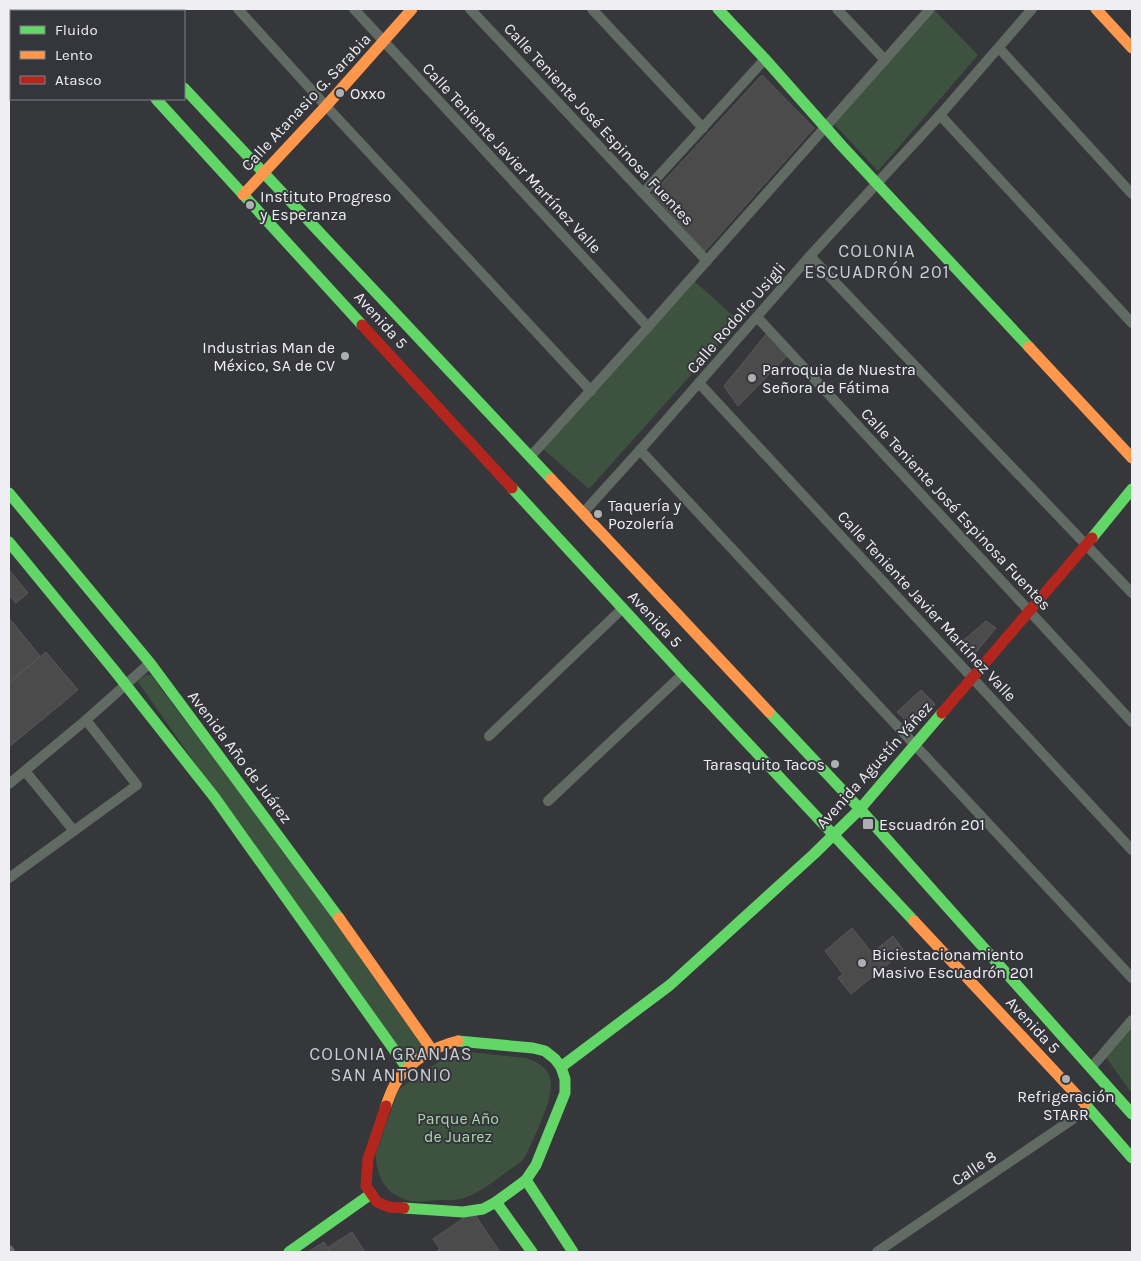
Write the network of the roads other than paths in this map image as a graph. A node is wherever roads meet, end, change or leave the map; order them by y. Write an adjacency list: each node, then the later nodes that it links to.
1 (238, 9): 18 (street)
2 (354, 9): 11 (street, Calle Teniente Javier Martínez Valle)
3 (412, 9): 11 (main road, Calle Atanasio G. Sarabia)
4 (470, 9): 24 (street, Calle Teniente José Espinosa Fuentes)
5 (592, 9): 21 (street)
6 (718, 9): 14 (main road)
7 (837, 9): 15 (street)
8 (930, 9): 15 (street)
9 (1032, 9): 12 (street, Calle Rodolfo Usigli)
10 (1096, 9): 13 (main road)
11 (384, 41): 18 (main road, Calle Atanasio G. Sarabia); 31 (street, Calle Teniente Javier Martínez Valle)
12 (999, 48): 19 (street, Calle Rodolfo Usigli); 25 (street)
13 (1132, 48)
14 (765, 59): 20 (main road); 21 (street)
15 (885, 60): 20 (street)
16 (185, 89): 22 (main road, Avenida 5)
17 (157, 100): 26 (main road, Avenida 5)
18 (326, 106): 22 (main road, Calle Atanasio G. Sarabia); 33 (street)
19 (940, 115): 23 (street, Calle Rodolfo Usigli); 30 (street)
20 (826, 127): 23 (main road); 28 (street)
21 (703, 128): 24 (street)
22 (263, 173): 26 (main road, Calle Atanasio G. Sarabia); 35 (main road, Avenida 5)
23 (878, 183): 27 (street, Calle Rodolfo Usigli); 36 (main road)
24 (643, 193): 28 (street, Calle Teniente José Espinosa Fuentes)
25 (1132, 194)
26 (243, 195): 43 (main road, Avenida 5)
27 (810, 256): 29 (street, Calle Rodolfo Usigli); 41 (street)
28 (707, 261): 31 (street)
29 (757, 317): 32 (street, Calle Rodolfo Usigli); 44 (street, Calle Teniente José Espinosa Fuentes)
30 (1132, 323)
31 (648, 327): 33 (street)
32 (699, 383): 34 (street, Calle Rodolfo Usigli); 47 (street, Calle Teniente Javier Martínez Valle)
33 (591, 390): 35 (street)
34 (640, 450): 39 (street, Calle Rodolfo Usigli); 52 (street)
35 (530, 457): 39 (main road, Avenida 5)
36 (1132, 458)
37 (1132, 489): 41 (main road, Avenida Agustín Yáñez)
38 (9, 493): 45 (main road, Avenida Año de Juárez)
39 (583, 514): 56 (main road, Avenida 5)
40 (9, 542): 48 (main road)
41 (1087, 544): 42 (street); 44 (main road, Avenida Agustín Yáñez)
42 (1132, 593)
43 (623, 608): 46 (main road, Avenida 5); 51 (street)
44 (1030, 611): 47 (main road, Avenida Agustín Yáñez); 50 (street, Calle Teniente José Espinosa Fuentes)
45 (150, 663): 48 (street); 63 (main road, Avenida Año de Juárez)
46 (683, 674): 55 (street); 58 (main road, Avenida 5)
47 (973, 677): 52 (main road, Avenida Agustín Yáñez); 59 (street, Calle Teniente Javier Martínez Valle)
48 (126, 685): 49 (street); 65 (main road)
49 (86, 720): 53 (street); 57 (street)
50 (1132, 722)
51 (489, 736)
52 (915, 745): 56 (main road, Avenida Agustín Yáñez); 61 (street)
53 (25, 771): 54 (street); 57 (street)
54 (9, 784)
55 (548, 801)
56 (860, 809): 58 (main road, Avenida Agustín Yáñez); 66 (main road, Avenida 5)
57 (74, 831): 60 (street)
58 (834, 836): 64 (main road, Avenida Agustín Yáñez); 67 (main road, Avenida 5)
59 (1132, 850)
60 (10, 874)
61 (1132, 978)
62 (1132, 1020): 66 (street)
63 (432, 1050): 64 (main road); 65 (main road)
64 (562, 1067): 70 (main road)
65 (407, 1068): 71 (main road)
66 (1091, 1068): 68 (main road, Avenida 5)
67 (1089, 1108): 69 (main road, Avenida 5); 76 (street, Calle 8)
68 (1132, 1113)
69 (1132, 1158)
70 (526, 1180): 72 (main road); 75 (main road)
71 (371, 1194): 72 (main road); 73 (main road)
72 (496, 1202): 74 (main road)
73 (289, 1252)
74 (532, 1252)
75 (573, 1252)
76 (877, 1252)

